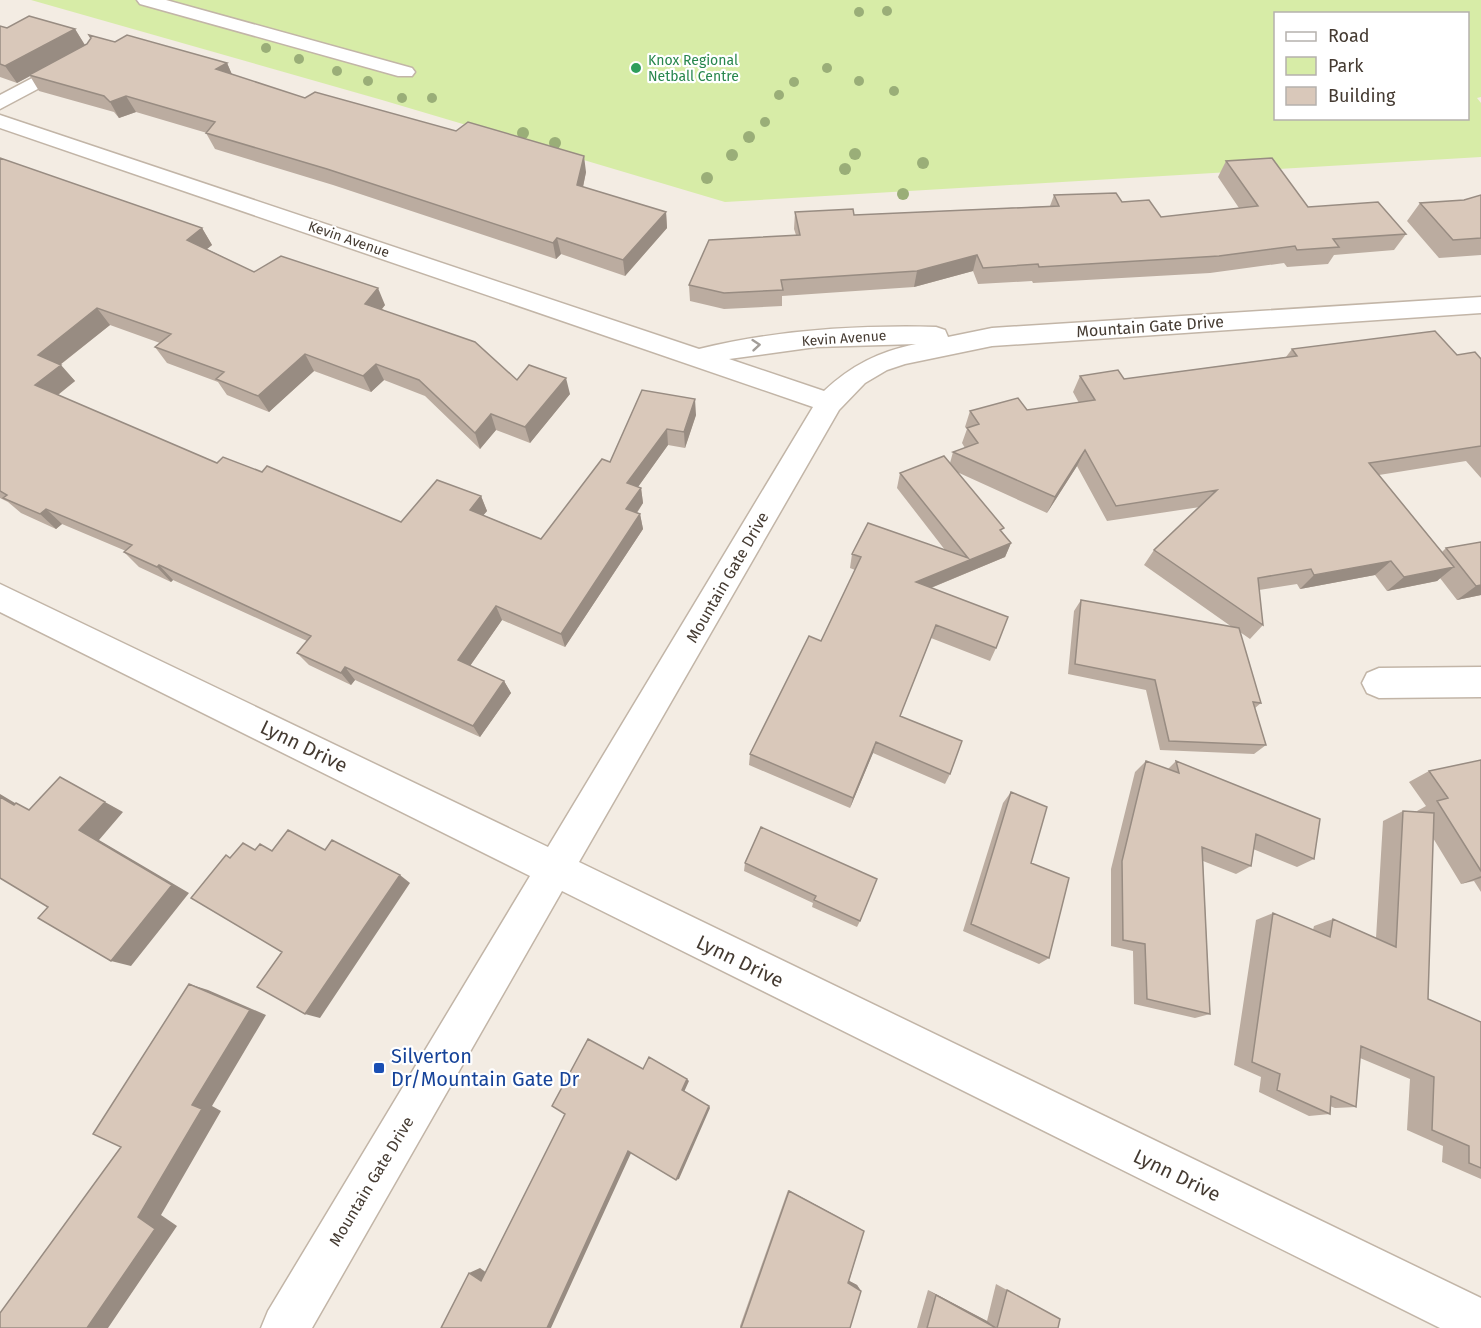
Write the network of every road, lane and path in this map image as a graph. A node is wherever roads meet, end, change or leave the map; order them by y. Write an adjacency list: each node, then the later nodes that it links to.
1 (147, 0): 3 (street)
2 (88, 54): 4 (street)
3 (405, 72)
4 (0, 103)
5 (0, 121): 8 (street, Kevin Avenue)
6 (1480, 306): 7 (street, Mountain Gate Drive)
7 (992, 337): 8 (street, Kevin Avenue, one-way to 7); 9 (street, Mountain Gate Drive)
8 (699, 358): 9 (street, Kevin Avenue)
9 (829, 403): 13 (street, Mountain Gate Drive)
10 (0, 597): 13 (street, Lynn Drive)
11 (1481, 682): 12 (street)
12 (1379, 683)
13 (555, 870): 14 (street, Lynn Drive); 15 (street, Mountain Gate Drive)
14 (1481, 1323)
15 (285, 1328)

